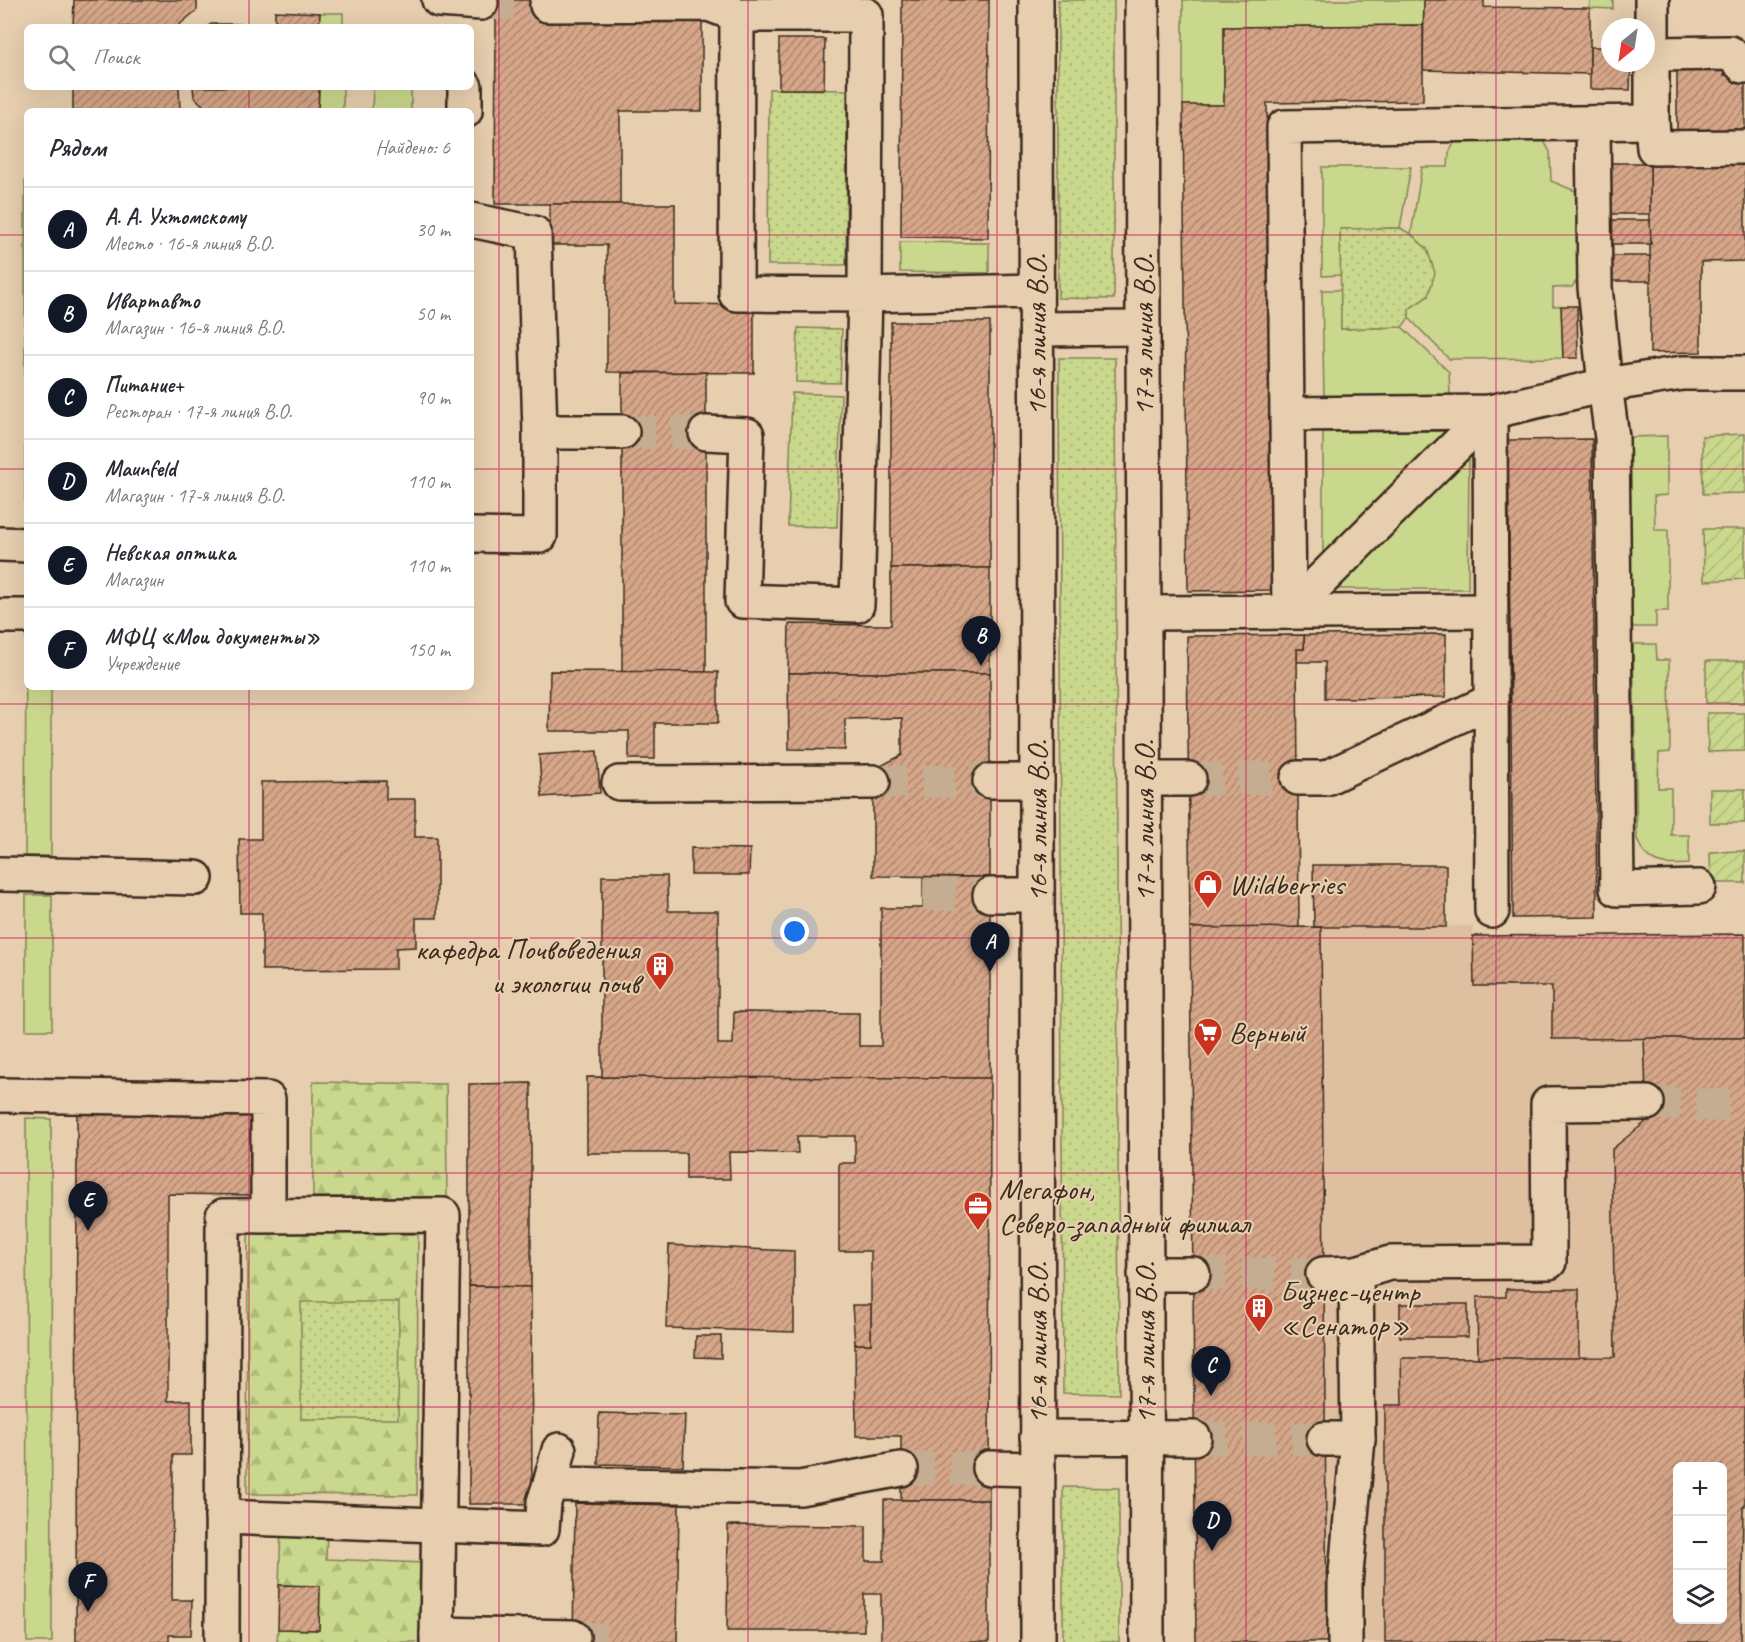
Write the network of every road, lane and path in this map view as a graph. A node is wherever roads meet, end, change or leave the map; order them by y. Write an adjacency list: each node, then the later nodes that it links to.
1 (1036, 0): 16 (street, 16-я линия В.О.)
2 (1142, 0): 18 (street, 17-я линия В.О.)
3 (1652, 0): 6 (street)
4 (547, 5): 5 (street)
5 (737, 15): 17 (street); 17 (street)
6 (1652, 18)
7 (1655, 54): 8 (street)
8 (1745, 66)
9 (1652, 72): 12 (street)
10 (465, 90): 11 (street)
11 (465, 108)
12 (1652, 122): 13 (street); 14 (street)
13 (1593, 123): 21 (street); 23 (street)
14 (1745, 147)
15 (474, 221): 24 (street)
16 (1036, 291): 17 (street); 19 (street, 16-я линия В.О.)
17 (865, 295): 26 (street)
18 (1143, 328): 19 (street); 32 (street, 17-я линия В.О.)
19 (1037, 329): 40 (street, 16-я линия В.О.)
20 (1745, 373): 21 (street)
21 (1605, 385): 22 (street); 45 (street)
22 (1490, 412): 23 (street); 30 (street); 31 (street)
23 (1288, 414): 31 (street)
24 (540, 432): 25 (street); 27 (street)
25 (622, 432)
26 (706, 433)
27 (474, 535)
28 (0, 544): 29 (street)
29 (24, 545)
30 (1490, 611): 31 (street); 35 (street)
31 (1289, 612): 32 (street)
32 (1143, 613): 37 (street, 17-я линия В.О.)
33 (0, 616): 34 (street)
34 (24, 616)
35 (1491, 701): 36 (street); 48 (street)
36 (1298, 778)
37 (1144, 779): 38 (street); 52 (street, 17-я линия В.О.)
38 (1189, 779)
39 (990, 781): 40 (street)
40 (1037, 781): 47 (street, 16-я линия В.О.)
41 (873, 782): 42 (street)
42 (619, 783)
43 (0, 874): 44 (street)
44 (196, 878)
45 (1699, 887)
46 (990, 895): 47 (street)
47 (1037, 895): 61 (street, 16-я линия В.О.)
48 (1492, 911)
49 (0, 1095): 51 (street)
50 (1647, 1103): 55 (street)
51 (268, 1215): 65 (street); 66 (street)
52 (1145, 1274): 53 (street); 56 (street, 17-я линия В.О.)
53 (1193, 1274)
54 (1323, 1274): 55 (street)
55 (1356, 1274): 59 (street)
56 (1146, 1438): 57 (street); 61 (street); 71 (street, 17-я линия В.О.)
57 (1194, 1438)
58 (1324, 1438): 59 (street)
59 (1358, 1438): 72 (street)
60 (559, 1450): 64 (street)
61 (1037, 1453): 62 (street); 70 (street, 16-я линия В.О.)
62 (989, 1468)
63 (901, 1469): 64 (street)
64 (550, 1484): 66 (street)
65 (222, 1517): 66 (street); 69 (street)
66 (438, 1525): 68 (street)
67 (573, 1637): 68 (street)
68 (437, 1638)
69 (222, 1642)
70 (1038, 1642)
71 (1147, 1642)
72 (1346, 1642)

